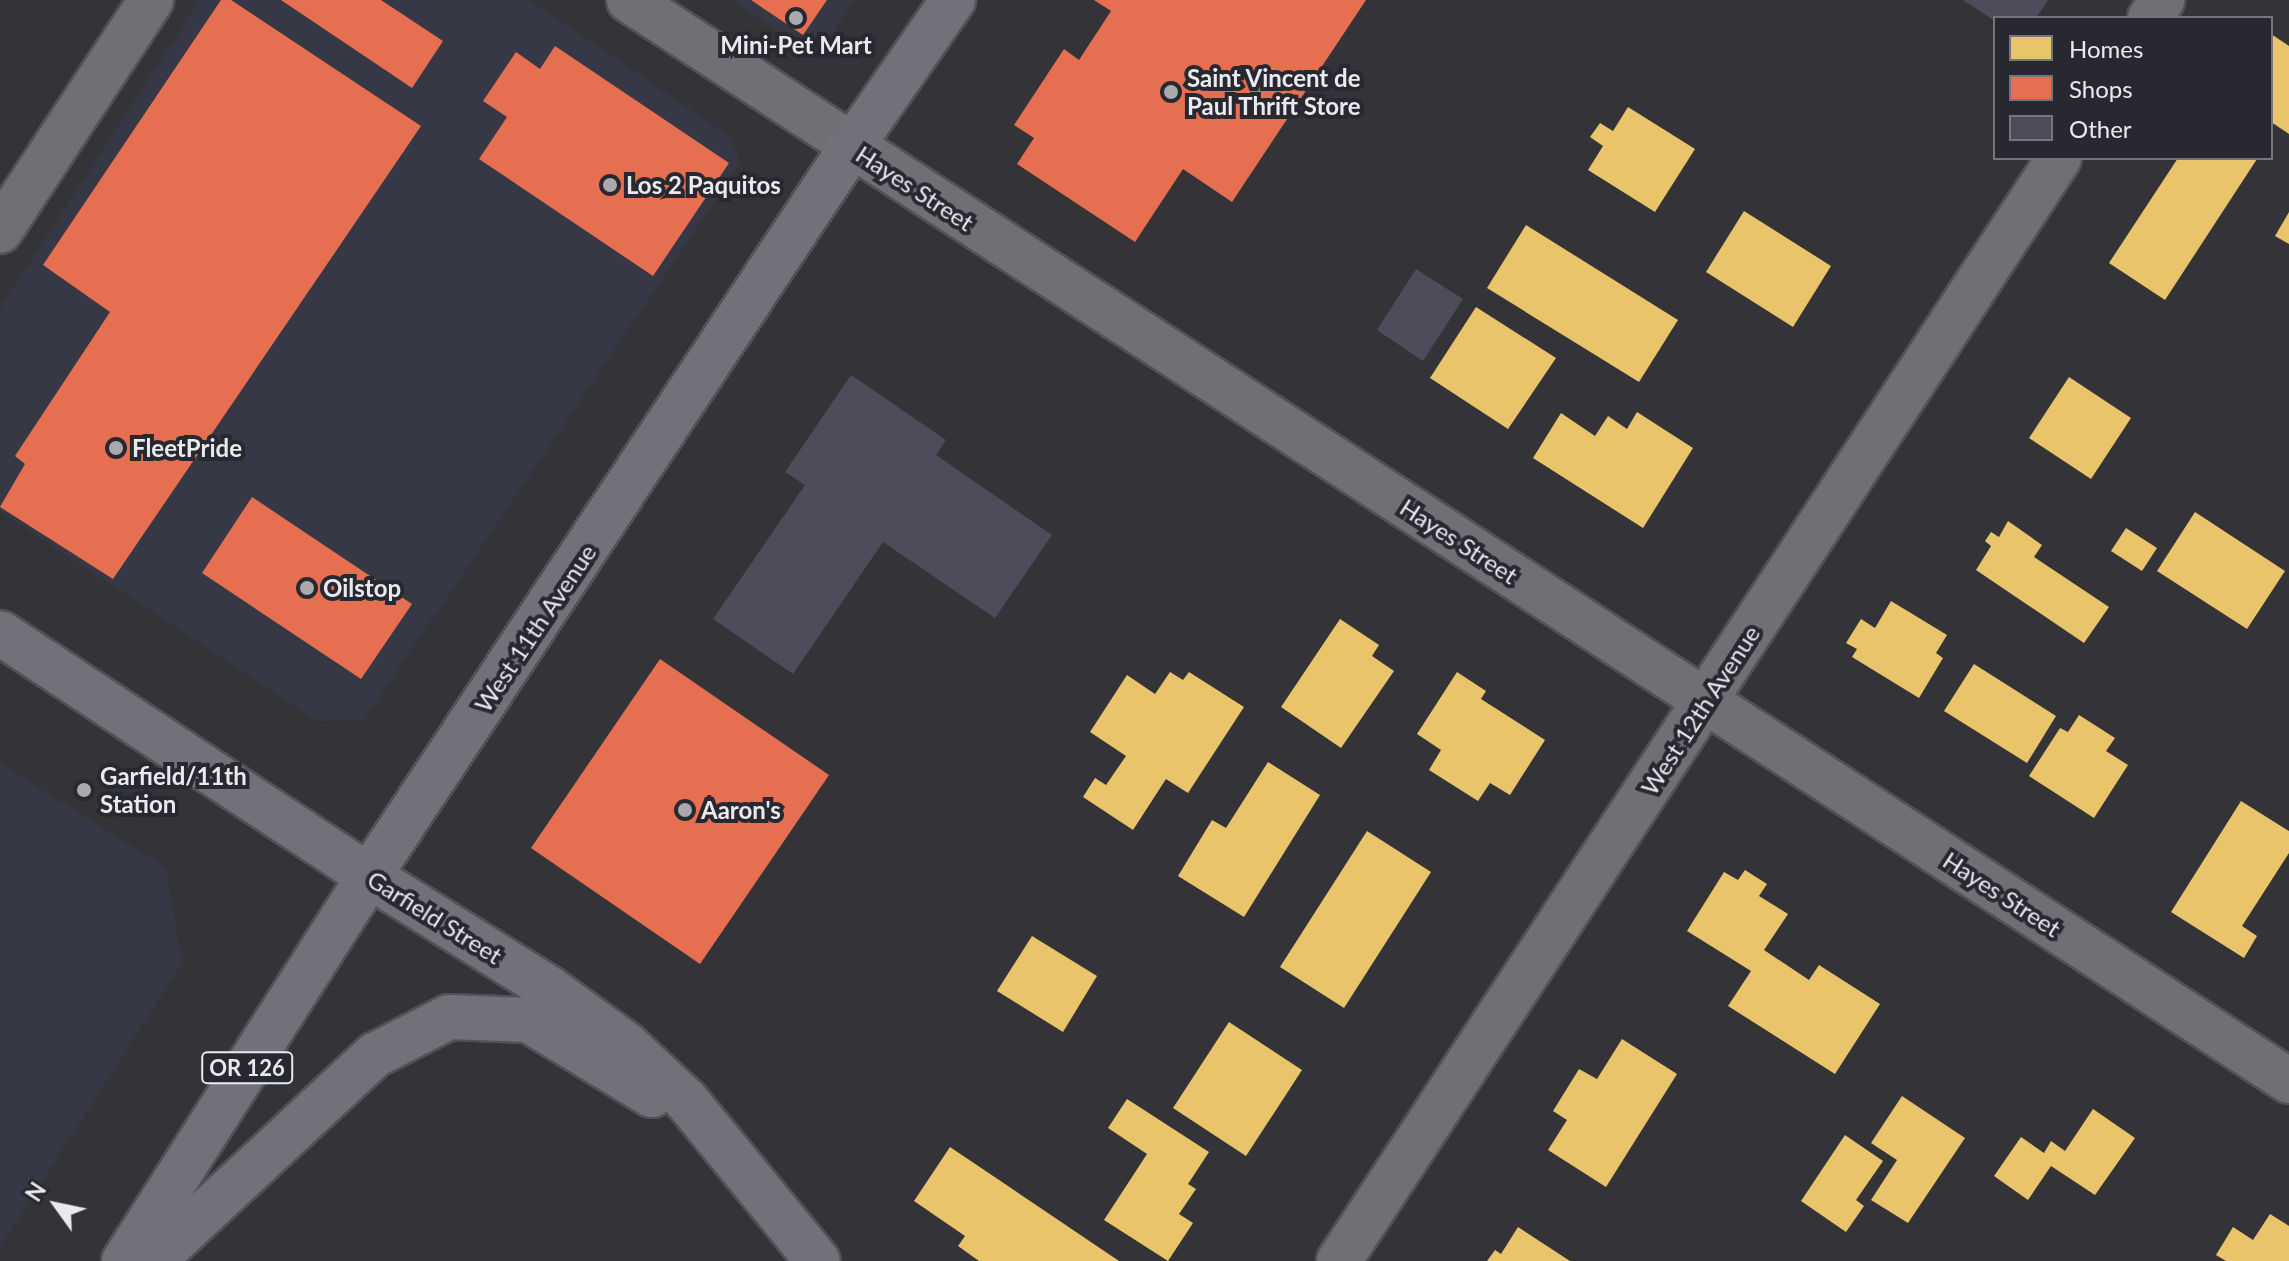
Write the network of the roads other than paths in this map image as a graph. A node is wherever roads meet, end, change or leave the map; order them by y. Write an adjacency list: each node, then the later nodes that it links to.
1 (151, 0): 6 (street)
2 (629, 0): 4 (street, Hayes Street)
3 (953, 0): 4 (main road, West 11th Avenue)
4 (852, 146): 8 (street, Hayes Street); 9 (main road, West 11th Avenue)
5 (2058, 160): 8 (street, West 12th Avenue)
6 (0, 231)
7 (0, 633): 9 (main road, Garfield Street)
8 (1706, 701): 10 (street, Hayes Street); 15 (street, West 12th Avenue)
9 (369, 876): 11 (main road, Garfield Street); 12 (main road, West 11th Avenue / OR 126)
10 (2289, 1081)
11 (713, 1132): 13 (main road); 14 (main road, Garfield Street)
12 (124, 1261)
13 (153, 1261)
14 (818, 1261)
15 (1339, 1261)

